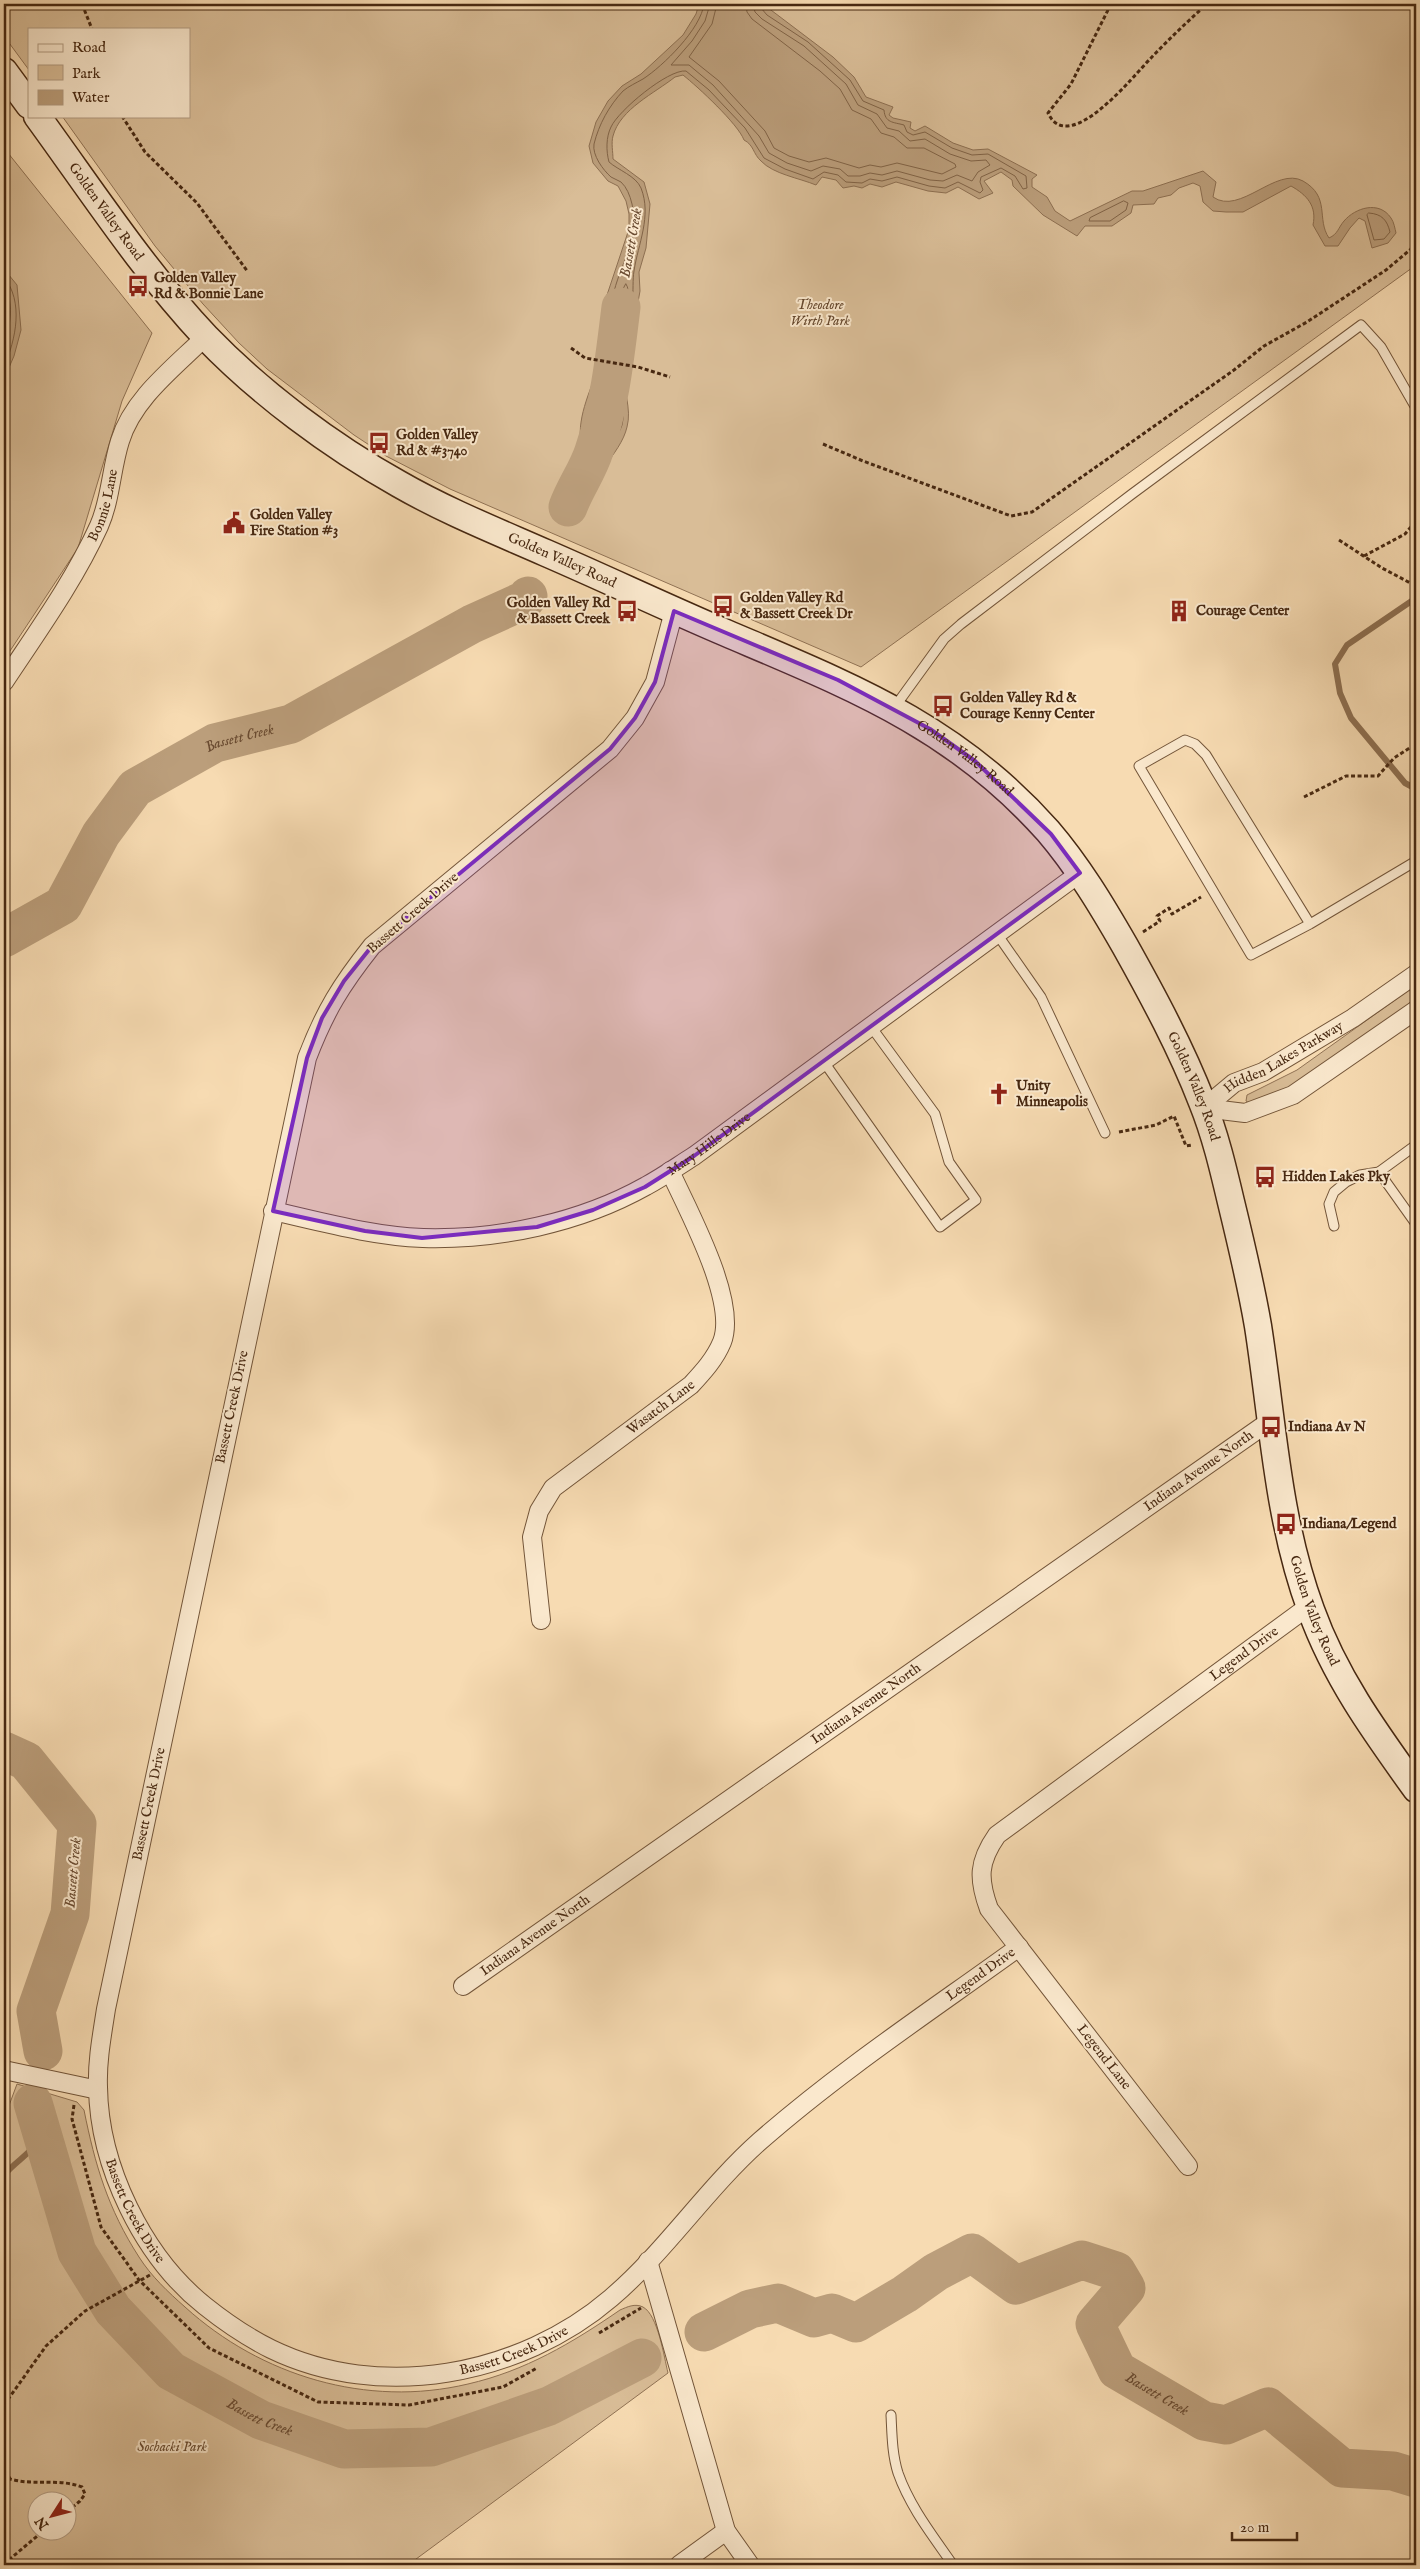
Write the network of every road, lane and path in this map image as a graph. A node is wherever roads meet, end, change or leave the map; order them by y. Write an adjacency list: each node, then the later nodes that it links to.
1 (82, 4): 4 (path)
2 (1111, 4): 3 (path)
3 (1207, 4)
4 (92, 28)
5 (4, 71): 6 (street)
6 (28, 104)
7 (38, 118): 11 (street, Golden Valley Road)
8 (123, 118): 10 (path)
9 (1416, 234): 15 (path)
10 (248, 272)
11 (206, 336): 20 (street, Golden Valley Road); 21 (street, Bonnie Lane)
12 (572, 348): 13 (path)
13 (670, 377)
14 (1416, 408): 22 (lane)
15 (823, 444)
16 (1416, 521): 18 (path)
17 (1339, 540): 18 (path)
18 (1364, 556): 19 (path)
19 (1416, 586)
20 (674, 611): 22 (street, Golden Valley Road); 41 (street, Bassett Creek Drive)
21 (4, 682)
22 (894, 708): 26 (street, Golden Valley Road)
23 (1416, 744): 24 (path)
24 (1304, 797)
25 (1416, 861): 28 (lane)
26 (1080, 873): 30 (street, Mary Hills Drive); 35 (street, Golden Valley Road)
27 (1212, 890): 28 (lane); 28 (lane); 29 (path)
28 (1310, 924)
29 (1143, 932)
30 (997, 934): 33 (street, Mary Hills Drive); 36 (lane)
31 (1416, 974): 35 (street, Hidden Lakes Parkway)
32 (1416, 1010): 35 (street, Hidden Lakes Parkway)
33 (872, 1028): 34 (street, Mary Hills Drive); 34 (lane)
34 (824, 1062): 39 (street, Mary Hills Drive)
35 (1204, 1108): 37 (street, Golden Valley Road)
36 (1105, 1133): 37 (path)
37 (1214, 1140): 44 (street, Golden Valley Road)
38 (1416, 1145): 40 (lane)
39 (670, 1171): 41 (street, Mary Hills Drive); 46 (street, Wasatch Lane)
40 (1379, 1172): 42 (lane); 43 (lane)
41 (273, 1211): 52 (street, Bassett Creek Drive)
42 (1416, 1224)
43 (1334, 1226)
44 (1270, 1421): 45 (street, Golden Valley Road); 49 (street, Indiana Avenue North)
45 (1309, 1606): 47 (street, Golden Valley Road); 48 (street, Legend Drive)
46 (541, 1620)
47 (1411, 1777)
48 (1019, 1947): 53 (street, Legend Lane); 54 (street, Legend Drive)
49 (464, 1986)
50 (4, 2070): 51 (street)
51 (76, 2085): 52 (street); 58 (path)
52 (98, 2090): 54 (street, Bassett Creek Drive)
53 (1188, 2166)
54 (648, 2261): 56 (street)
55 (128, 2286): 59 (path)
56 (659, 2298): 57 (path); 63 (street)
57 (592, 2338)
58 (544, 2365)
59 (4, 2405)
60 (891, 2415): 68 (lane)
61 (4, 2465): 62 (path)
62 (78, 2503)
63 (726, 2531): 66 (street); 67 (street)
64 (30, 2542): 65 (path)
65 (4, 2564)
66 (679, 2565)
67 (750, 2565)
68 (953, 2565)

